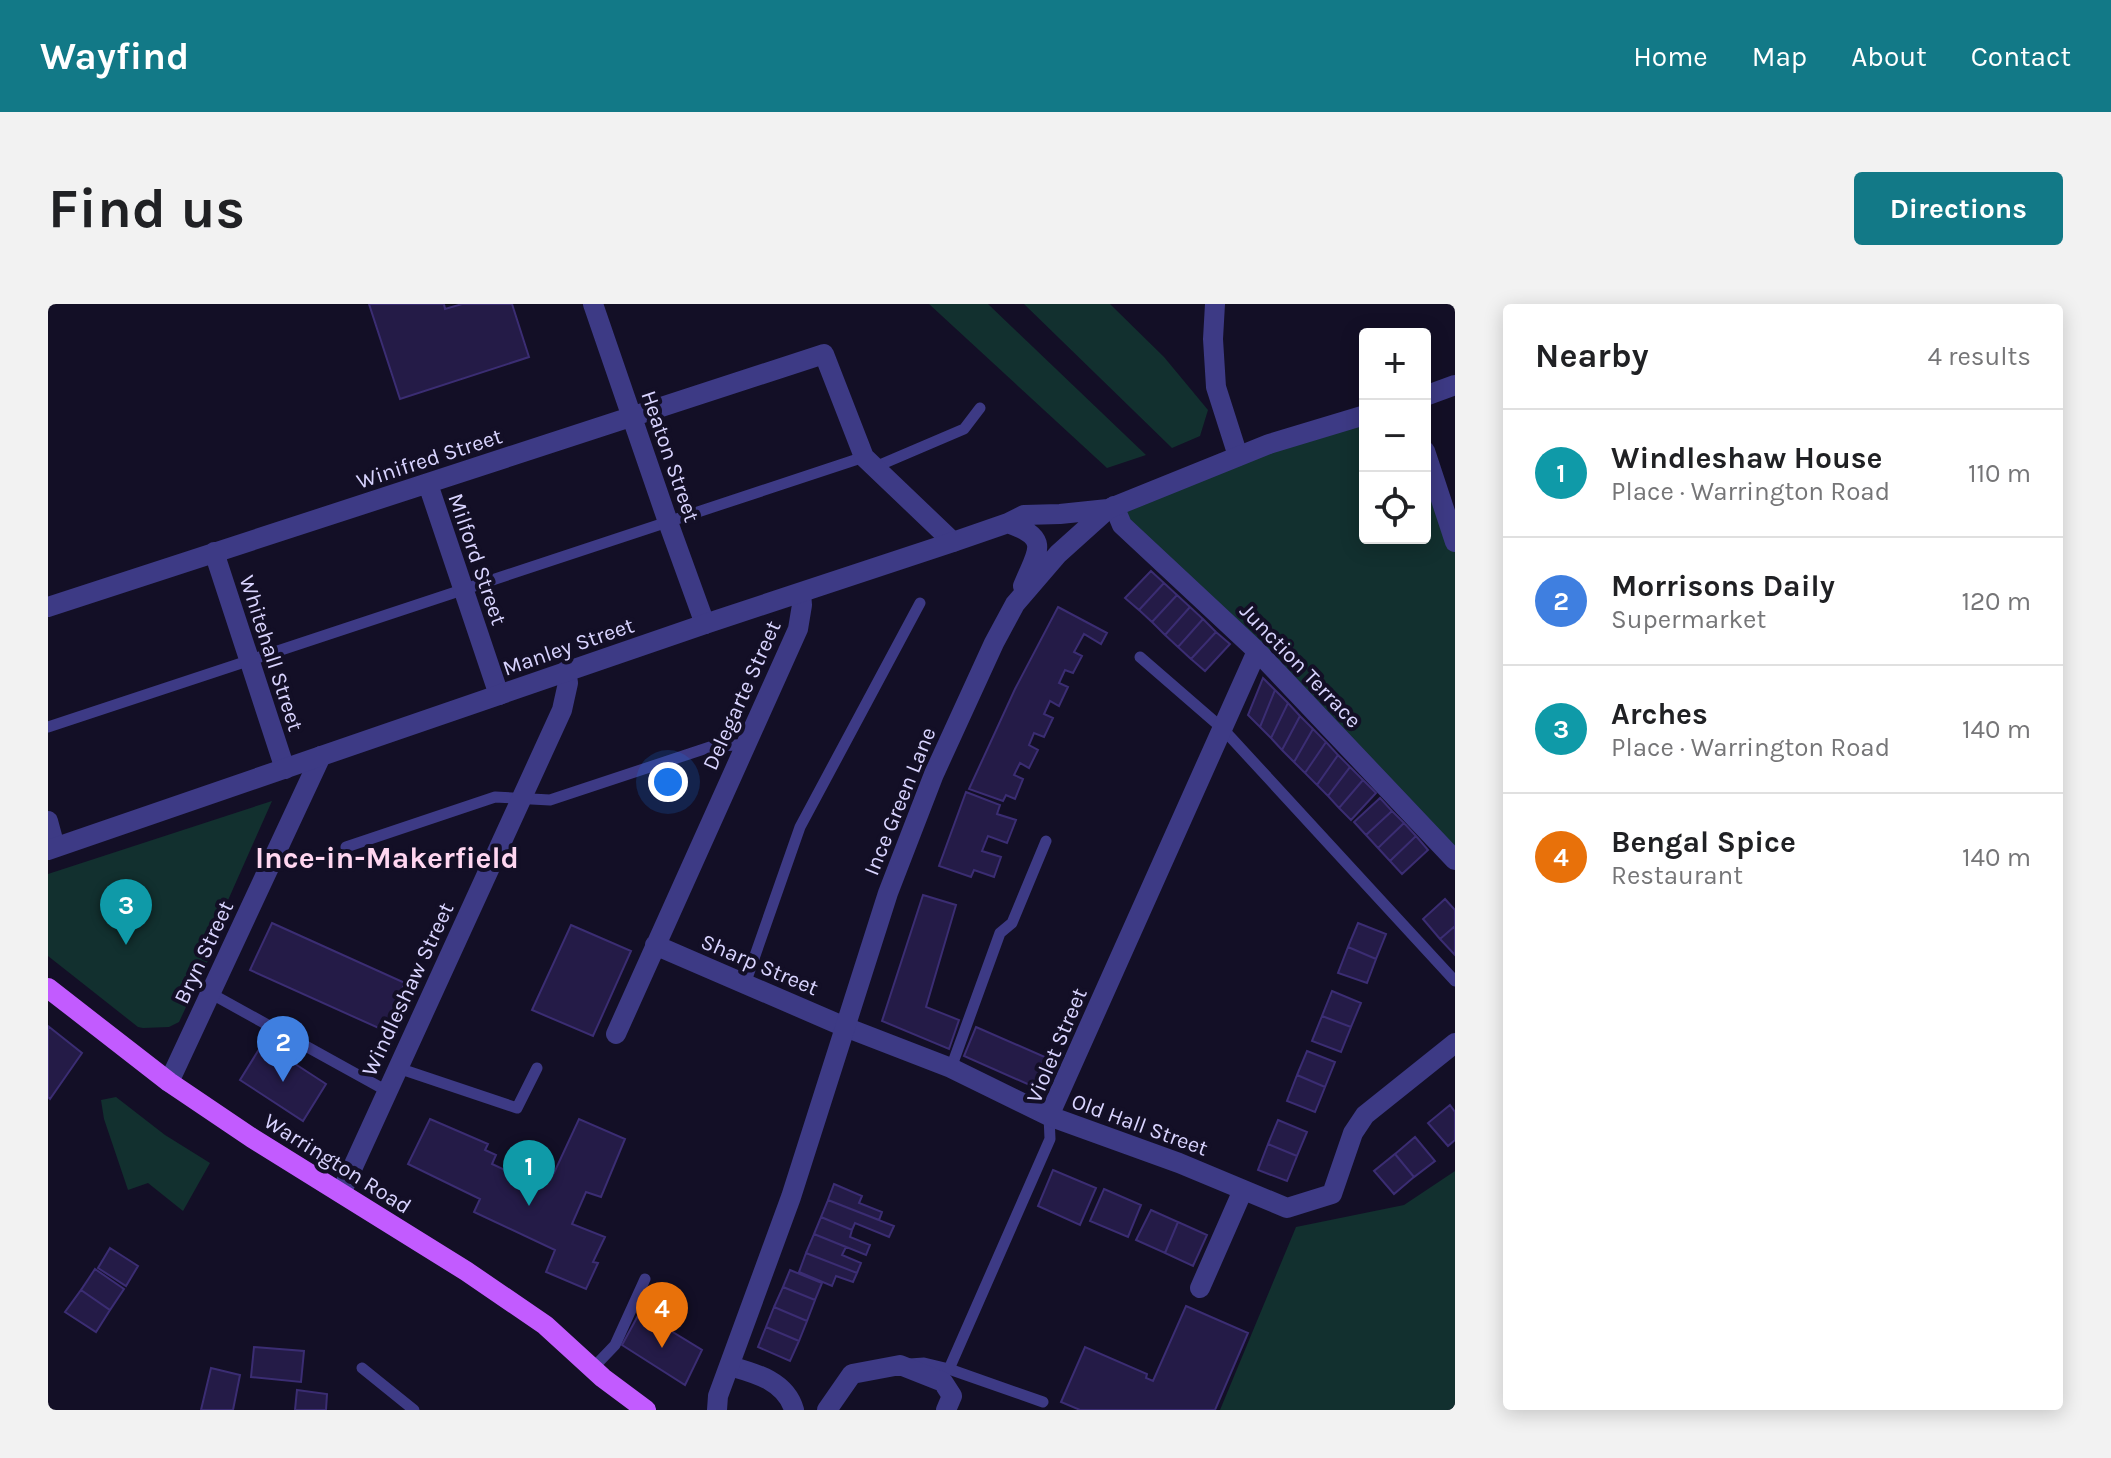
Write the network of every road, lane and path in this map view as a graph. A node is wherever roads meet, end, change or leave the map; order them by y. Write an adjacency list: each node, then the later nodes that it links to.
1 (593, 304): 6 (street, Heaton Street)
2 (1215, 304): 8 (street)
3 (1455, 385): 4 (street)
4 (1431, 394)
5 (980, 408): 9 (lane)
6 (631, 417): 9 (street, Winifred Street); 11 (street, Winifred Street); 13 (street, Heaton Street)
7 (1359, 417): 8 (street, Ince Green Lane)
8 (1238, 456): 12 (street, Ince Green Lane)
9 (870, 462): 13 (lane); 15 (street)
10 (1431, 469): 16 (street)
11 (428, 484): 17 (street, Winifred Street); 18 (street, Milford Street)
12 (1111, 508): 14 (street, Manley Street); 21 (street, Ince Green Lane); 24 (street, Junction Terrace)
13 (668, 522): 18 (lane); 23 (street, Heaton Street)
14 (1008, 523): 15 (street, Manley Street); 21 (street)
15 (953, 542): 19 (street, Manley Street)
16 (1455, 542)
17 (214, 552): 22 (street, Winifred Street); 26 (street, Whitehall Street)
18 (464, 590): 26 (lane); 28 (street, Milford Street)
19 (801, 593): 23 (street, Manley Street); 31 (street, Delegarte Street)
20 (920, 603): 42 (lane)
21 (1015, 604): 45 (street, Ince Green Lane)
22 (48, 607)
23 (705, 624): 27 (street, Manley Street)
24 (1257, 651): 30 (street, Violet Street); 39 (street, Junction Terrace)
25 (1140, 657): 30 (lane)
26 (250, 660): 29 (lane); 33 (street, Whitehall Street)
27 (566, 671): 28 (street, Manley Street); 34 (street, Windleshaw Street)
28 (499, 695): 32 (street, Manley Street)
29 (48, 727)
30 (1223, 729): 41 (lane); 53 (street, Violet Street)
31 (747, 744): 34 (lane); 40 (street, Delegarte Street)
32 (321, 756): 33 (street, Manley Street); 44 (street, Bryn Street)
33 (285, 769): 38 (street, Manley Street)
34 (521, 798): 37 (lane); 48 (street, Windleshaw Street)
35 (48, 821): 38 (street)
36 (1046, 841): 50 (lane)
37 (346, 847)
38 (51, 848)
39 (1455, 860)
40 (655, 945): 42 (street, Sharp Street); 46 (street, Delegarte Street)
41 (1455, 981)
42 (745, 984): 45 (street, Sharp Street)
43 (48, 988): 51 (main road, Warrington Road)
44 (210, 993): 51 (street, Bryn Street); 52 (lane)
45 (845, 1027): 50 (street, Old Hall Street); 58 (street, Ince Green Lane)
46 (616, 1034)
47 (1455, 1043): 54 (street, Old Hall Street)
48 (398, 1068): 49 (lane); 52 (street, Windleshaw Street)
49 (537, 1068)
50 (951, 1068): 53 (street, Old Hall Street)
51 (169, 1082): 55 (main road, Warrington Road)
52 (387, 1091): 55 (street, Windleshaw Street)
53 (1049, 1116): 54 (street, Old Hall Street); 61 (lane, Violet Street)
54 (1243, 1190): 57 (street)
55 (341, 1193): 60 (main road, Warrington Road)
56 (645, 1279): 60 (lane)
57 (1200, 1288)
58 (730, 1366): 66 (street, Ince Green Lane); 67 (street)
59 (362, 1368): 63 (lane)
60 (598, 1373): 64 (main road, Warrington Road); 65 (main road, Warrington Road)
61 (946, 1376): 62 (lane); 68 (street); 69 (street)
62 (1043, 1402)
63 (414, 1410)
64 (623, 1410)
65 (646, 1410)
66 (717, 1410)
67 (794, 1410)
68 (827, 1410)
69 (946, 1410)

